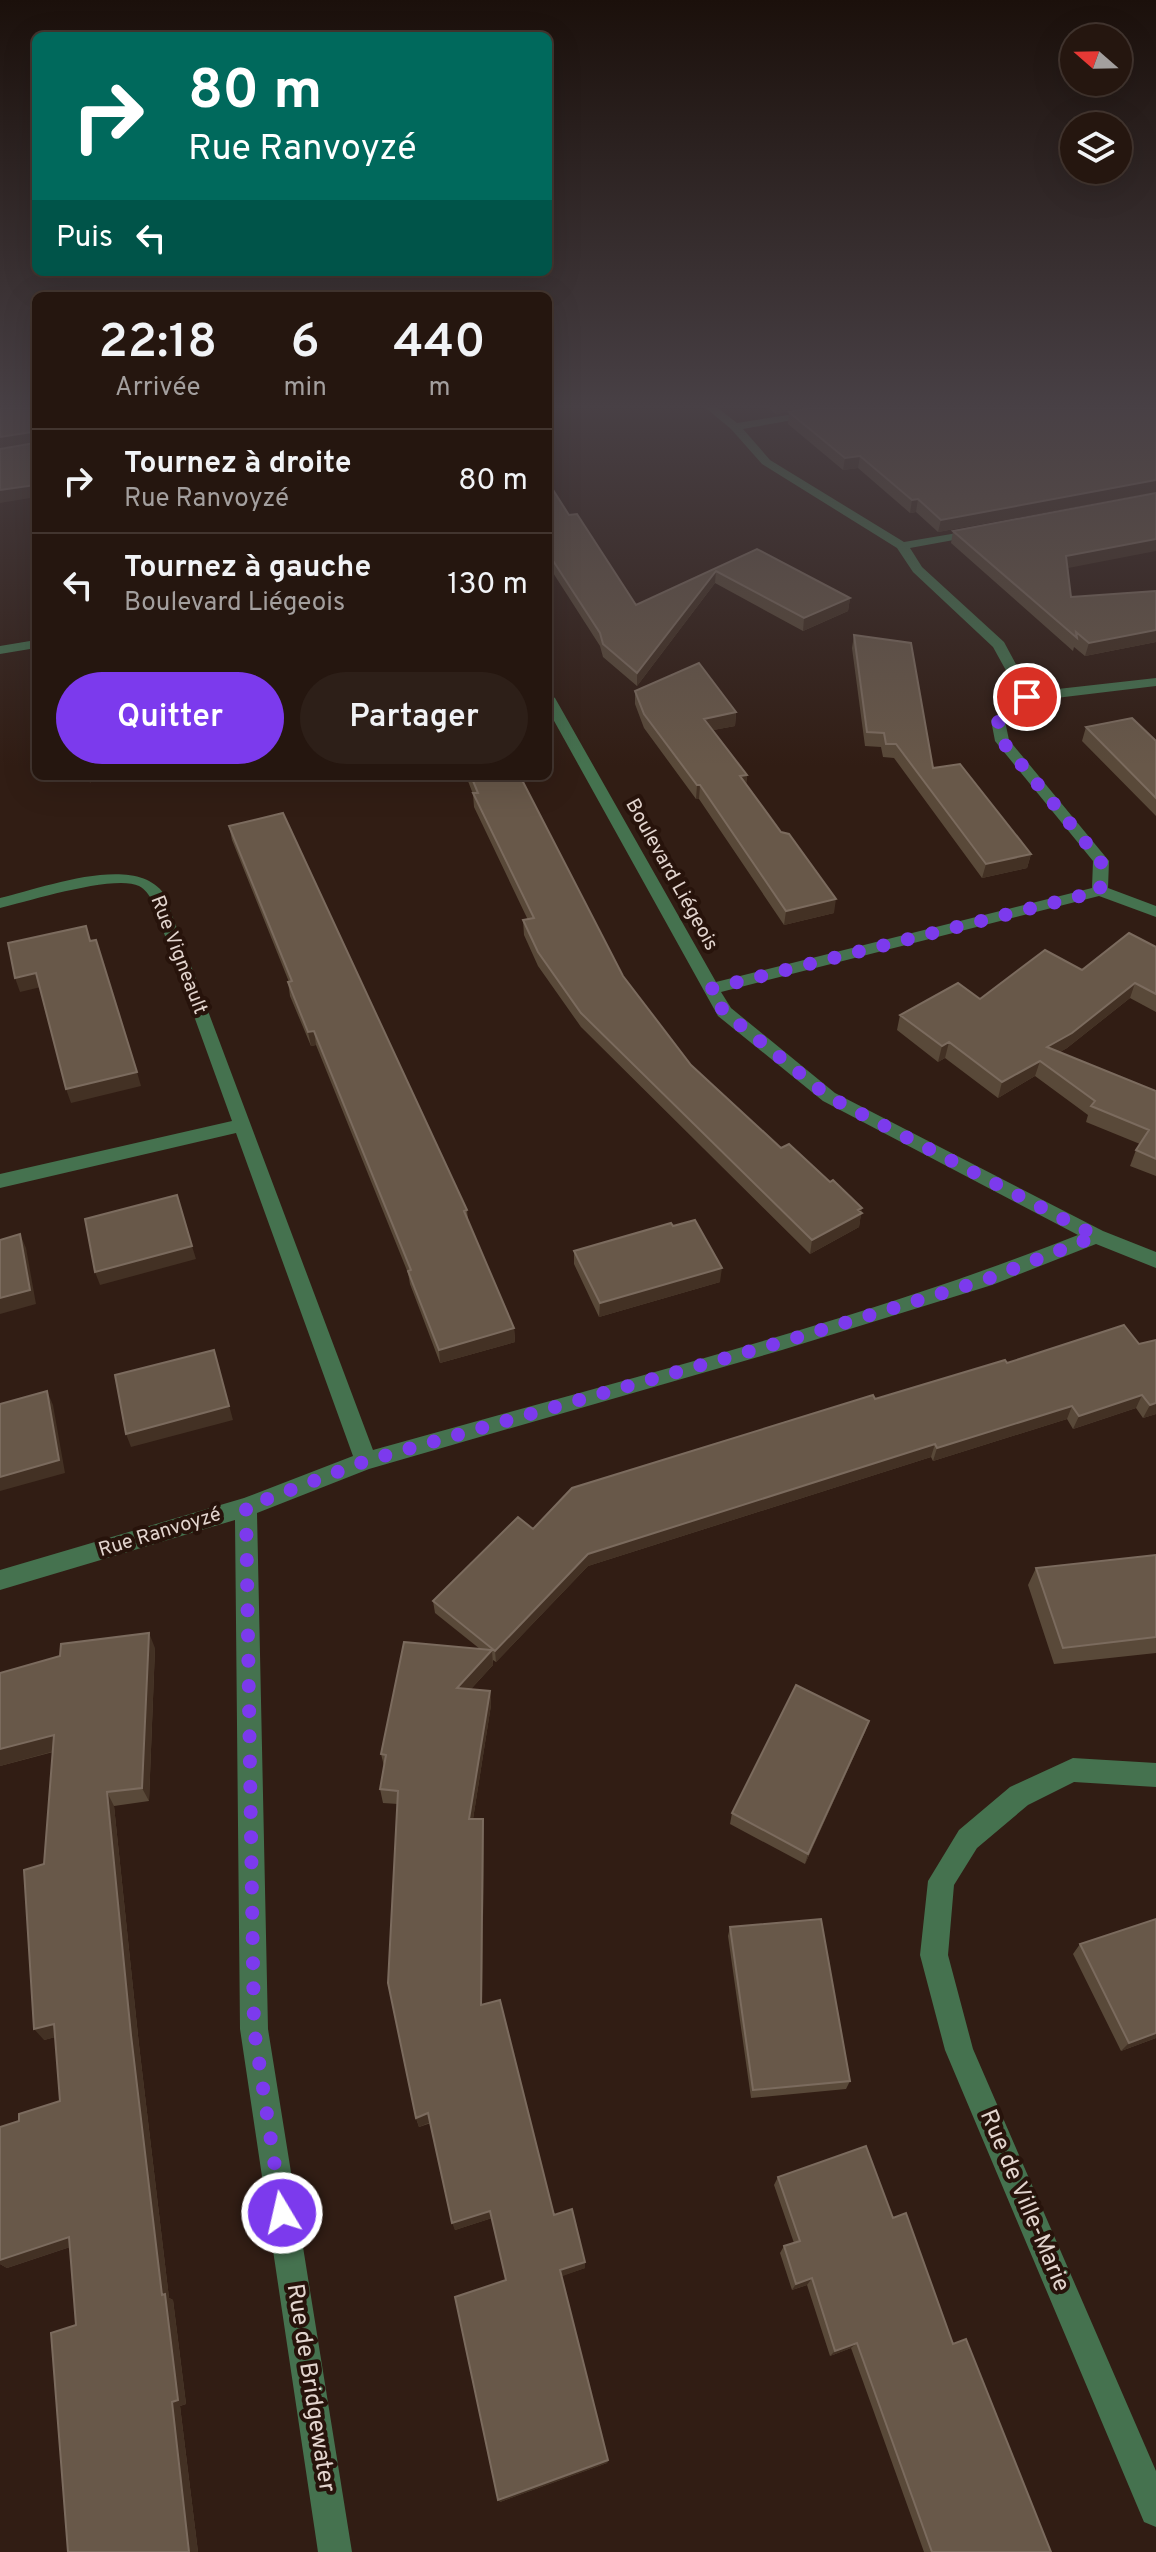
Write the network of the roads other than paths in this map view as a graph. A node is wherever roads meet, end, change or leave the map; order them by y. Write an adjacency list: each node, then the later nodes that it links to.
1 (871, 527): 3 (street)
2 (992, 529): 3 (street)
3 (902, 546): 7 (street)
4 (32, 645): 5 (street)
5 (0, 650)
6 (1156, 682): 7 (street)
7 (1027, 697): 9 (street)
8 (552, 705): 12 (street, Boulevard Liégeois)
9 (1100, 891): 11 (street); 12 (street)
10 (0, 903): 13 (street, Rue Vigneault)
11 (1156, 912)
12 (710, 989): 15 (street, Boulevard Liégeois)
13 (241, 1125): 14 (street); 17 (street, Rue Vigneault)
14 (0, 1181)
15 (1096, 1236): 16 (street, Boulevard Liégeois); 17 (street, Rue Ranvoyzé)
16 (1156, 1260)
17 (366, 1461): 18 (street, Rue Ranvoyzé)
18 (246, 1507): 19 (street, Rue Ranvoyzé); 22 (street, Rue de Bridgewater)
19 (0, 1580)
20 (1156, 1775): 21 (street, Rue de Ville-Marie)
21 (1156, 2510)
22 (335, 2552)

